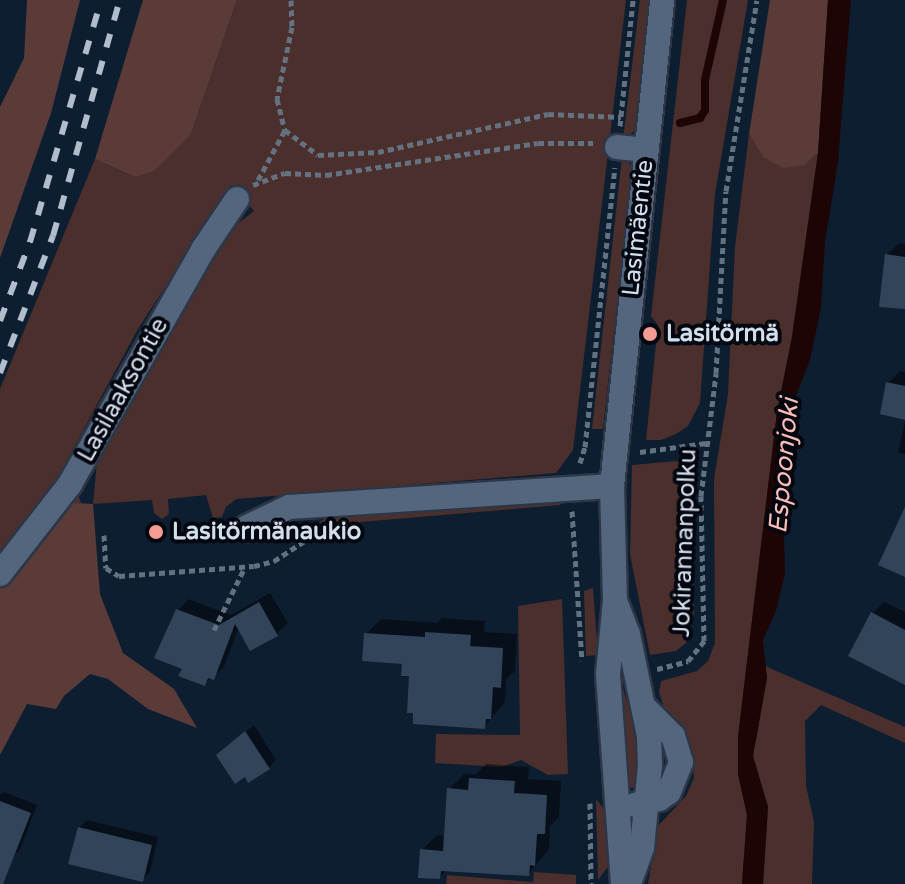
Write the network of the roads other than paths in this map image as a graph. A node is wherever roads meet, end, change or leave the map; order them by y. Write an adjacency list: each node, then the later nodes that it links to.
1 (662, 0): 3 (street, Lasimäentie)
2 (618, 145): 3 (street)
3 (646, 150): 5 (street, Lasimäentie)
4 (237, 199): 7 (street, Lasilaaksontie)
5 (612, 486): 6 (street); 8 (street, Lasimäentie)
6 (247, 527)
7 (0, 574)
8 (615, 600): 9 (street, Lasimäentie); 10 (street, Lasimäentie)
9 (617, 799): 10 (street); 11 (street, Lasimäentie)
10 (646, 803): 11 (street, Lasimäentie)
11 (626, 884)

